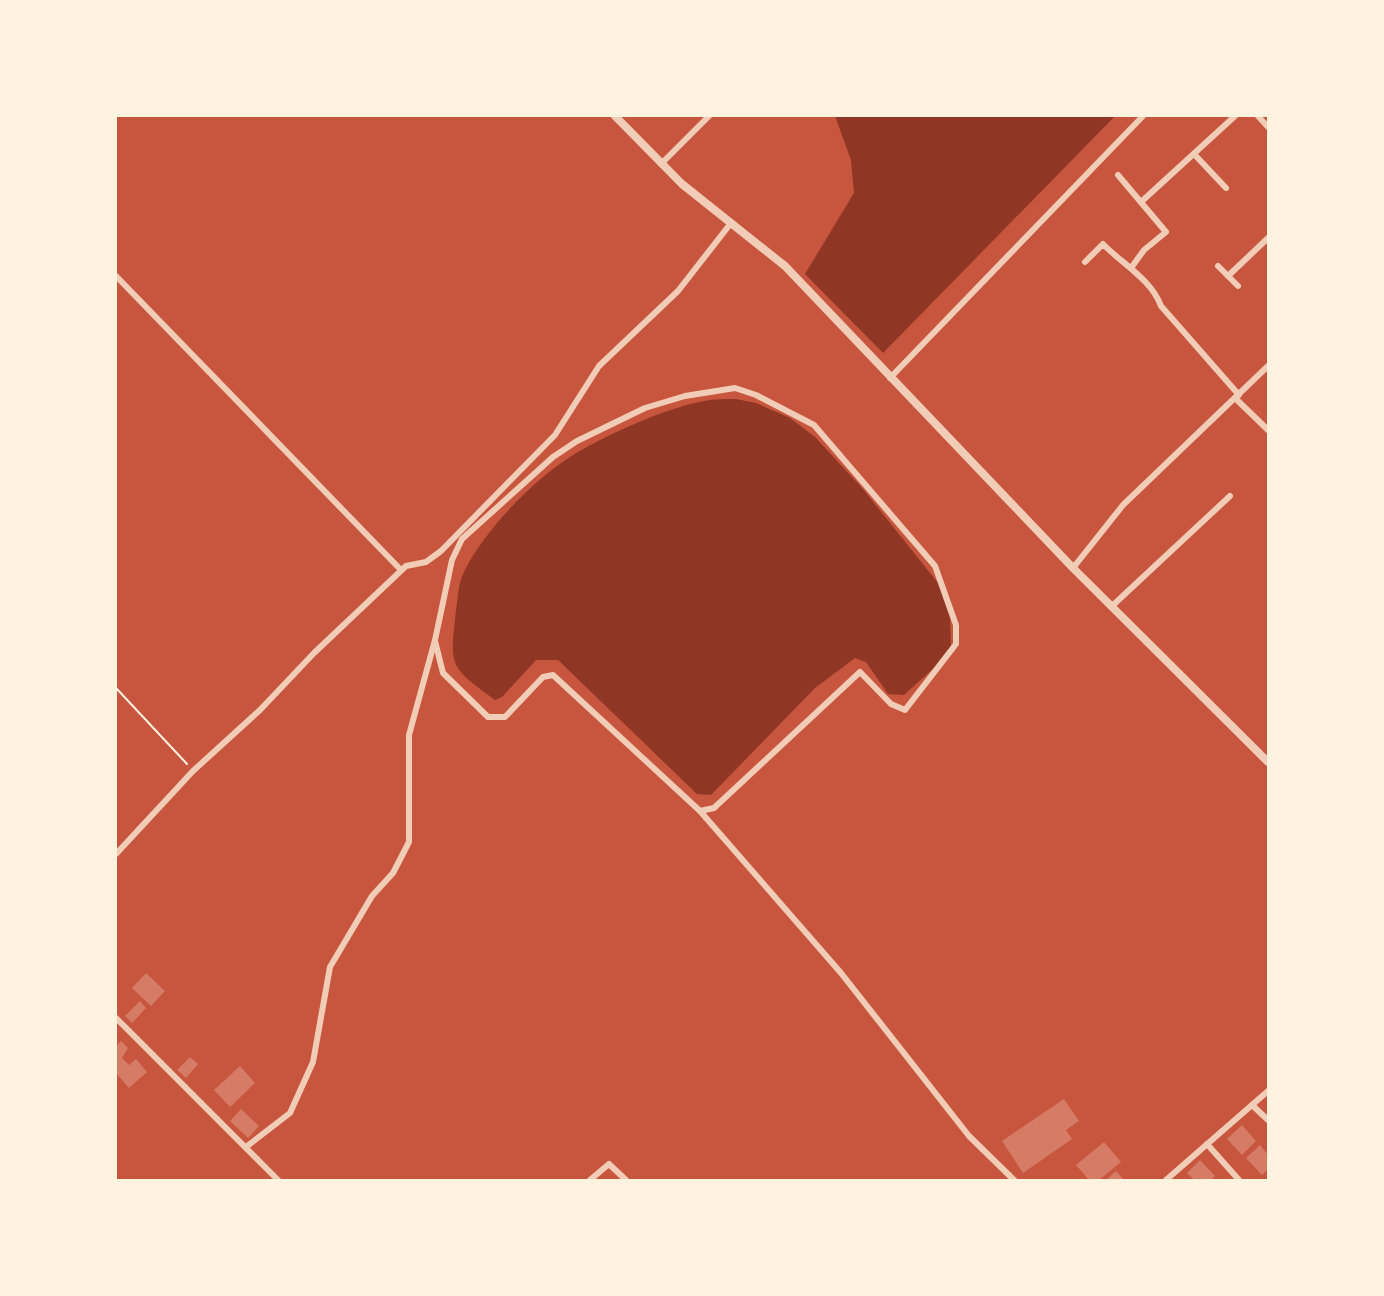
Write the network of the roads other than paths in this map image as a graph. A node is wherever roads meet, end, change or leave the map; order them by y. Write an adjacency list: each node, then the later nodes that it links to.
1 (615, 116): 8 (street)
2 (706, 116): 8 (street)
3 (1143, 116): 21 (street)
4 (1235, 116): 7 (street)
5 (1258, 116): 6 (street)
6 (1269, 127)
7 (1194, 154): 10 (street); 11 (street)
8 (661, 164): 12 (street)
9 (1118, 175): 11 (street)
10 (1226, 188)
11 (1141, 202): 16 (street)
12 (731, 223): 21 (street); 26 (street)
13 (1269, 238): 18 (street)
14 (1085, 262): 16 (street)
15 (1218, 266): 18 (street)
16 (1131, 268): 22 (street)
17 (116, 276): 26 (street)
18 (1228, 276): 19 (street)
19 (1238, 286)
20 (1269, 366): 22 (street)
21 (890, 378): 25 (street)
22 (1237, 397): 23 (street); 25 (street)
23 (1269, 430)
24 (1230, 496): 27 (street)
25 (1073, 568): 27 (street)
26 (401, 570): 31 (street)
27 (1111, 607): 29 (street)
28 (435, 640): 30 (street); 30 (street); 37 (street)
29 (1269, 762)
30 (700, 811): 41 (street)
31 (116, 854)
32 (116, 1018): 37 (street)
33 (1269, 1091): 34 (street)
34 (1252, 1105): 35 (street); 36 (street)
35 (1269, 1120)
36 (1208, 1144): 42 (street); 43 (street)
37 (246, 1147): 38 (street)
38 (278, 1180)
39 (590, 1180): 40 (street)
40 (626, 1180)
41 (1014, 1180)
42 (1166, 1180)
43 (1239, 1180)

